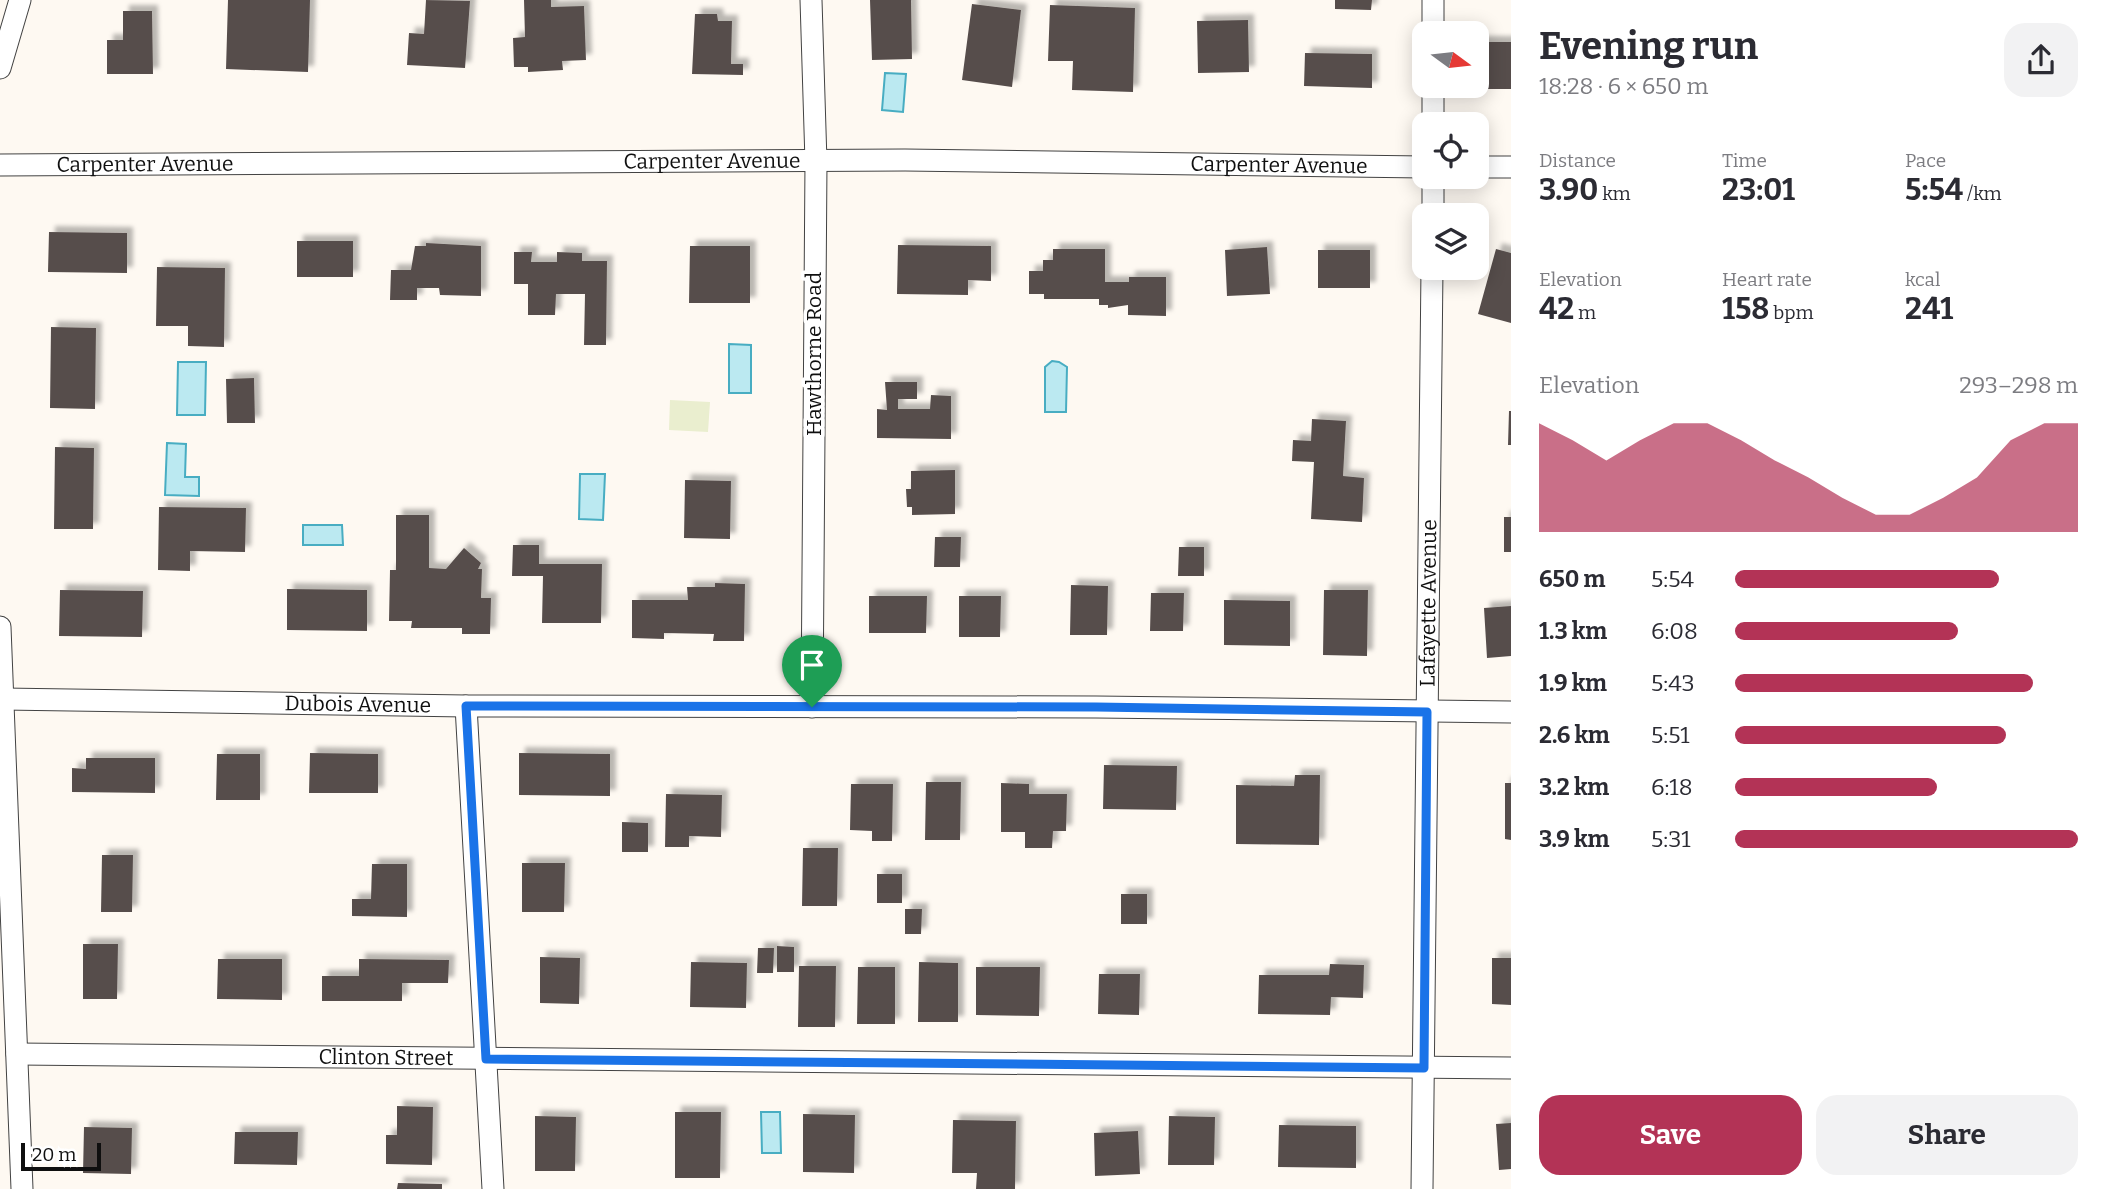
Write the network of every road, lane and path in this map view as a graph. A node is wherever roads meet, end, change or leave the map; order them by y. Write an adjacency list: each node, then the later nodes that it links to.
1 (20, 0): 5 (street)
2 (811, 0): 6 (street, Hawthorne Road)
3 (1433, 0): 4 (street)
4 (1433, 21)
5 (0, 68)
6 (816, 162): 7 (street, Carpenter Avenue); 8 (street, Carpenter Avenue); 15 (street, Hawthorne Road)
7 (0, 165)
8 (1412, 167)
9 (1489, 167): 10 (street)
10 (1511, 167)
11 (1432, 280): 16 (street, Lafayette Avenue)
12 (0, 627): 13 (street)
13 (3, 699): 14 (street, Dubois Avenue); 18 (street)
14 (466, 706): 15 (street, Dubois Avenue); 19 (street)
15 (812, 707): 16 (street, Dubois Avenue)
16 (1427, 712): 17 (street, Dubois Avenue); 20 (street, Lafayette Avenue)
17 (1511, 712)
18 (17, 1054): 19 (street, Clinton Street); 22 (street)
19 (486, 1059): 20 (street, Clinton Street); 23 (street)
20 (1424, 1068): 21 (street, Clinton Street); 24 (street, Lafayette Avenue)
21 (1511, 1068)
22 (22, 1189)
23 (493, 1189)
24 (1422, 1189)

